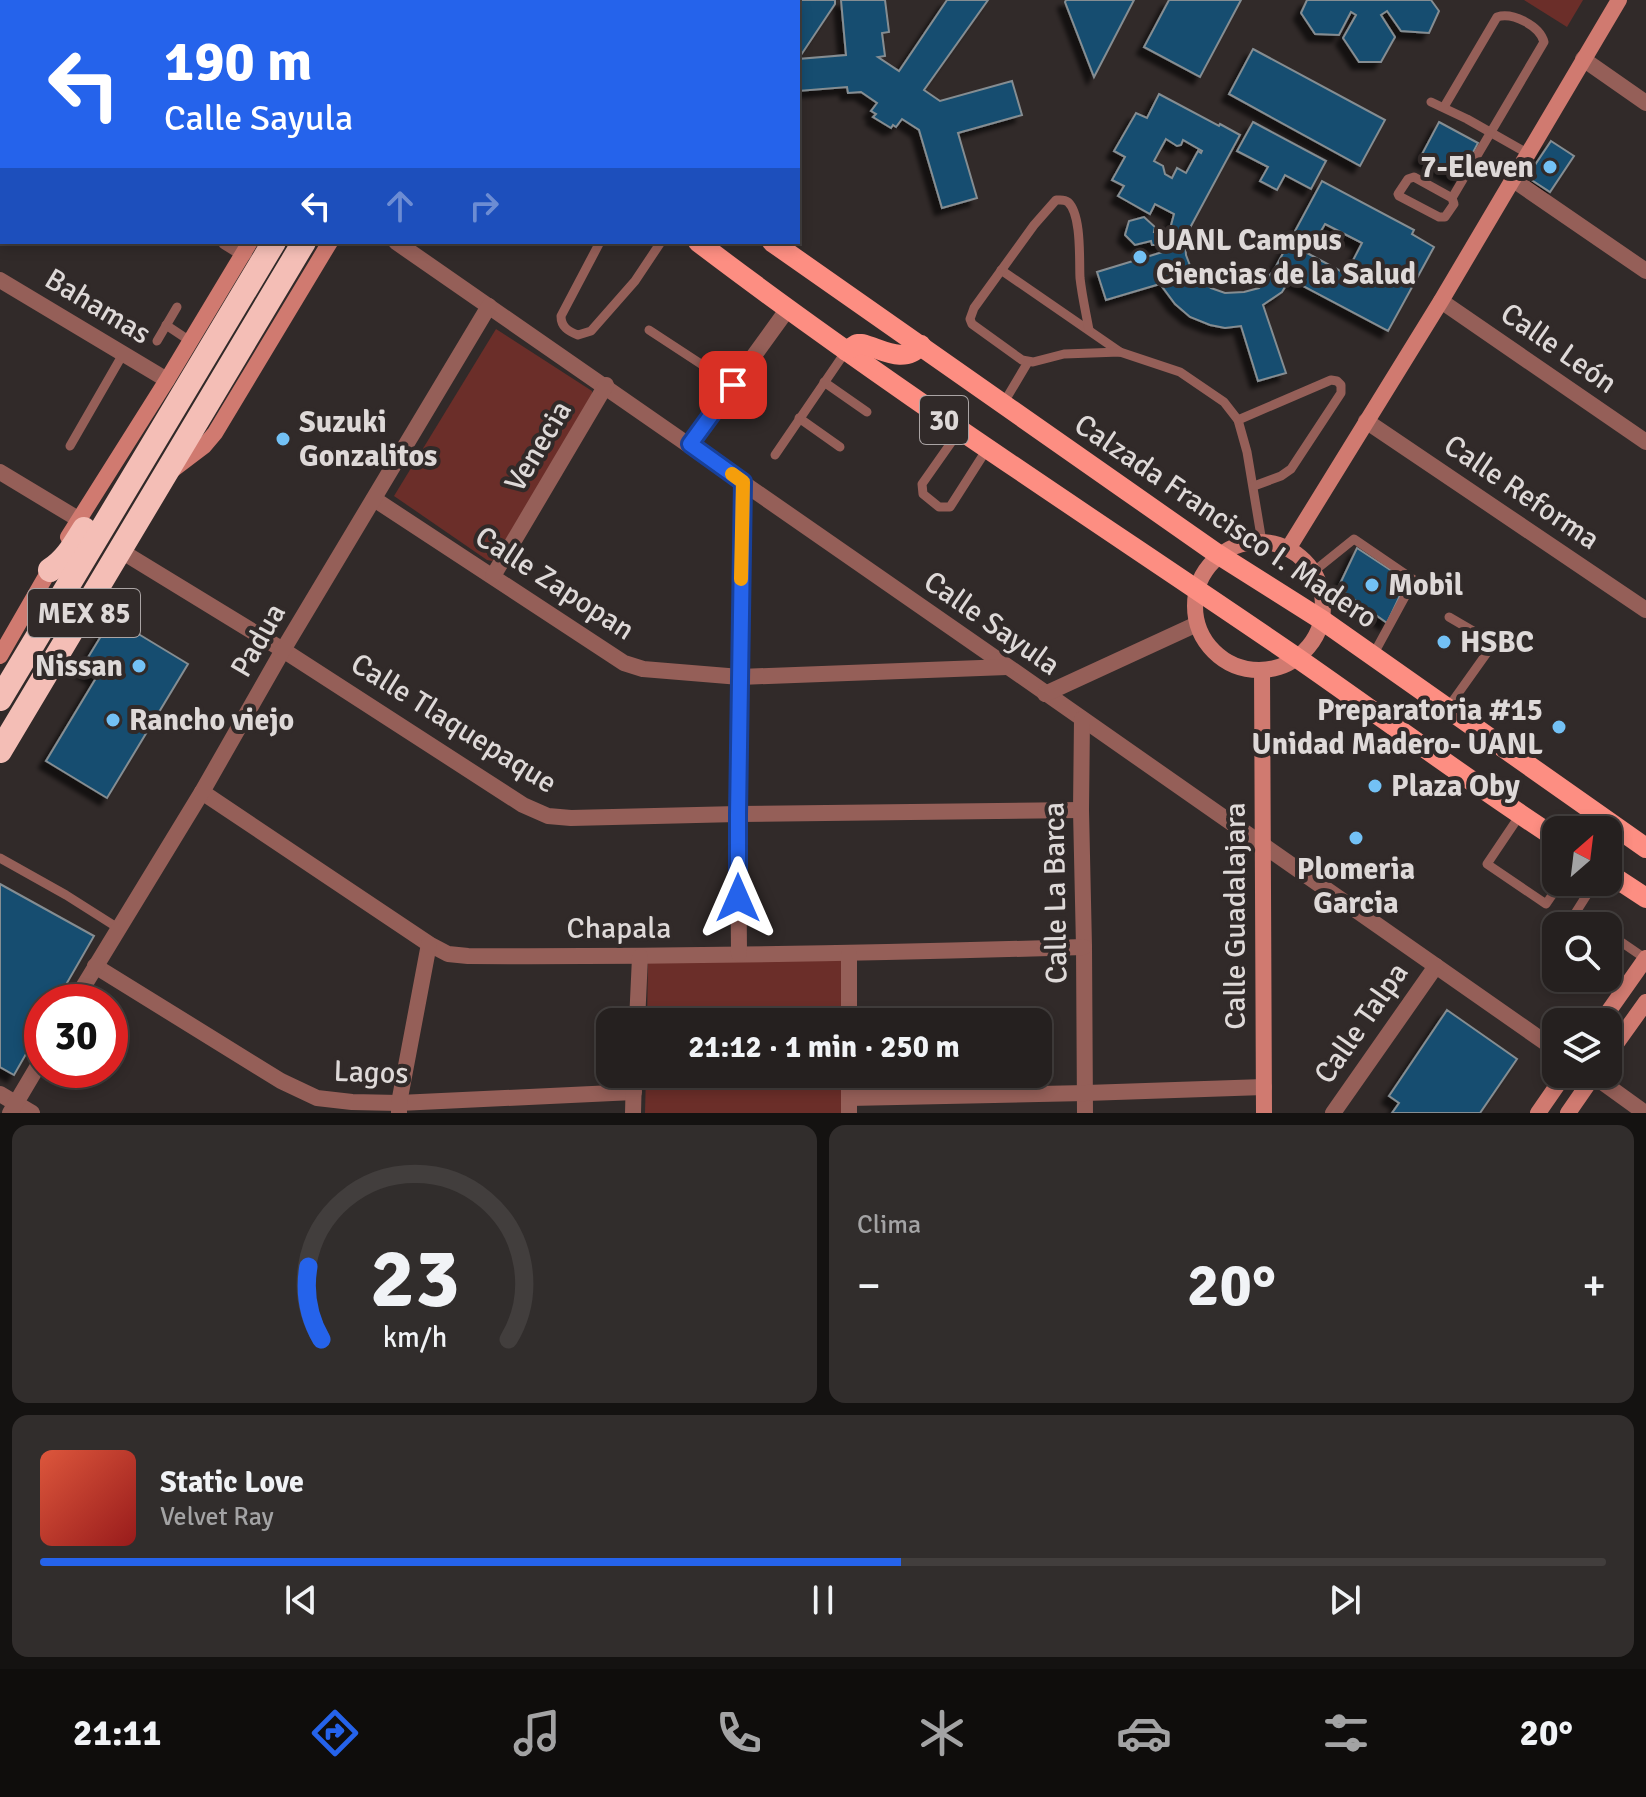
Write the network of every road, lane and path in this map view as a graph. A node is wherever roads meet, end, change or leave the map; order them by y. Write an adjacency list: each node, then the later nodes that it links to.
1 (1619, 0): 2 (street)
2 (1583, 59): 4 (street); 7 (street)
3 (1431, 102): 5 (lane)
4 (1646, 103)
5 (1444, 107): 6 (lane); 6 (lane)
6 (1491, 132): 7 (lane); 9 (lane)
7 (1527, 153): 8 (street)
8 (1512, 179): 20 (street); 22 (street)
9 (1452, 198): 9 (lane)
10 (273, 244): 46 (highway, MEX 85)
11 (303, 244): 54 (highway, MEX 85)
12 (329, 244): 54 (street)
13 (399, 244): 23 (street, Calle Sayula)
14 (599, 244): 15 (lane)
15 (660, 244)
16 (701, 244): 25 (main road, 30)
17 (775, 244): 31 (main road, Calzada Francisco I. Madero / 30)
18 (247, 247): 30 (street)
19 (1001, 270): 28 (lane); 28 (lane); 35 (lane)
20 (1646, 271)
21 (0, 280): 34 (street, Bahamas)
22 (1441, 301): 44 (street); 47 (street, Calle León)
23 (489, 306): 38 (street, Calle Sayula); 57 (street, Padua)
24 (177, 307): 26 (lane)
25 (787, 310): 32 (main road, 30); 39 (street)
26 (166, 325): 29 (lane); 30 (lane)
27 (649, 330): 39 (lane)
28 (1089, 330): 33 (lane)
29 (157, 341)
30 (190, 341): 36 (street)
31 (921, 345): 32 (main road); 40 (main road, Calzada Francisco I. Madero / 30)
32 (846, 351): 37 (lane); 45 (main road, 30)
33 (1120, 352): 35 (lane); 43 (lane)
34 (123, 354): 36 (street, Bahamas); 49 (lane)
35 (1028, 362): 40 (lane)
36 (167, 380): 58 (street)
37 (824, 382): 41 (lane); 42 (lane)
38 (606, 385): 48 (street, Calle Sayula); 65 (street, Venecia)
39 (733, 385): 48 (street)
40 (1003, 404): 62 (main road, Calzada Francisco I. Madero / 30)
41 (867, 412)
42 (799, 418): 50 (lane); 52 (lane)
43 (1238, 420): 56 (lane); 56 (lane)
44 (1366, 421): 60 (street); 67 (street, Calle Reforma)
45 (960, 430): 51 (main road, 30); 51 (lane)
46 (158, 435): 63 (highway); 79 (highway, MEX 85)
47 (1646, 442)
48 (690, 444): 55 (street, Calle Sayula)
49 (70, 446)
50 (840, 447)
51 (987, 449): 66 (main road, 30)
52 (775, 455)
53 (0, 472): 58 (street)
54 (166, 474): 61 (highway, MEX 85)
55 (743, 482): 75 (street, Calle Sayula); 77 (street)
56 (1254, 486): 59 (lane)
57 (374, 499): 65 (street, Calle Zapopan); 71 (street, Padua)
58 (78, 519): 63 (street)
59 (1262, 542): 60 (street); 62 (street)
60 (1288, 549): 64 (street)
61 (121, 551): 71 (street, Calle Tlaquepaque); 82 (highway, MEX 85)
62 (1220, 555): 66 (street); 69 (main road, Calzada Francisco I. Madero / 30)
63 (50, 570): 72 (street)
64 (1313, 572): 69 (street); 73 (lane)
65 (493, 576): 77 (street, Calle Zapopan)
66 (1196, 590): 70 (street); 74 (main road, 30)
67 (1646, 610)
68 (1449, 617): 80 (lane)
69 (1322, 620): 73 (main road, Calzada Francisco I. Madero / 30); 74 (street)
70 (1197, 624): 76 (street); 78 (street)
71 (283, 650): 83 (street, Padua); 85 (street, Calle Tlaquepaque)
72 (0, 656)
73 (1372, 657): 80 (main road, Calzada Francisco I. Madero / 30)
74 (1297, 658): 76 (street); 86 (main road, 30)
75 (1007, 667): 77 (street, Calle Zapopan); 78 (street, Calle Sayula)
76 (1262, 670): 88 (street, Calle Guadalajara)
77 (740, 677): 85 (street)
78 (1045, 694): 81 (street, Calle Sayula)
79 (0, 699)
80 (1447, 709): 89 (main road, Calzada Francisco I. Madero / 30)
81 (1082, 719): 84 (street, Calle La Barca); 88 (street, Calle Sayula)
82 (0, 751)
83 (202, 792): 94 (street, Padua); 96 (street, Chapala)
84 (1081, 810): 85 (street, Calle Tlaquepaque); 97 (street, Calle La Barca)
85 (738, 814): 98 (street)
86 (1520, 815): 87 (main road, 30); 92 (lane)
87 (1542, 829)
88 (1263, 843): 103 (street, Calle Sayula); 111 (street, Calle Guadalajara)
89 (1646, 848)
90 (0, 858): 94 (lane)
91 (1622, 882): 93 (main road)
92 (1551, 896)
93 (1646, 898)
94 (118, 928): 102 (street, Padua)
95 (1622, 943): 101 (lane)
96 (429, 944): 100 (street, Chapala); 122 (street)
97 (1084, 947): 99 (street, Chapala); 118 (street, Calle La Barca)
98 (739, 954): 99 (street, Chapala); 100 (street, Chapala)
99 (849, 954): 107 (street)
100 (640, 957): 106 (street)
101 (1646, 959): 108 (street)
102 (95, 966): 104 (street, Padua); 122 (street, Lagos)
103 (1436, 966): 110 (street, Calle Sayula); 127 (street, Calle Talpa)
104 (84, 984)
105 (1646, 1002): 109 (street)
106 (638, 1008)
107 (849, 1008)
108 (1611, 1008)
109 (1622, 1035)
110 (1542, 1040)
111 (1264, 1087): 118 (street); 126 (street, Calle Guadalajara)
112 (25, 1088): 121 (street)
113 (634, 1088): 117 (street)
114 (1555, 1088): 128 (street)
115 (1584, 1088): 129 (street)
116 (1611, 1088): 130 (street)
117 (634, 1092): 122 (street, Lagos); 124 (street)
118 (1086, 1093): 120 (street); 125 (street, Calle La Barca)
119 (0, 1094): 121 (street)
120 (849, 1106)
121 (13, 1108): 123 (street)
122 (399, 1108)
123 (32, 1113)
124 (633, 1113)
125 (1085, 1113)
126 (1264, 1113)
127 (1333, 1113)
128 (1538, 1113)
129 (1568, 1113)
130 (1645, 1113)

